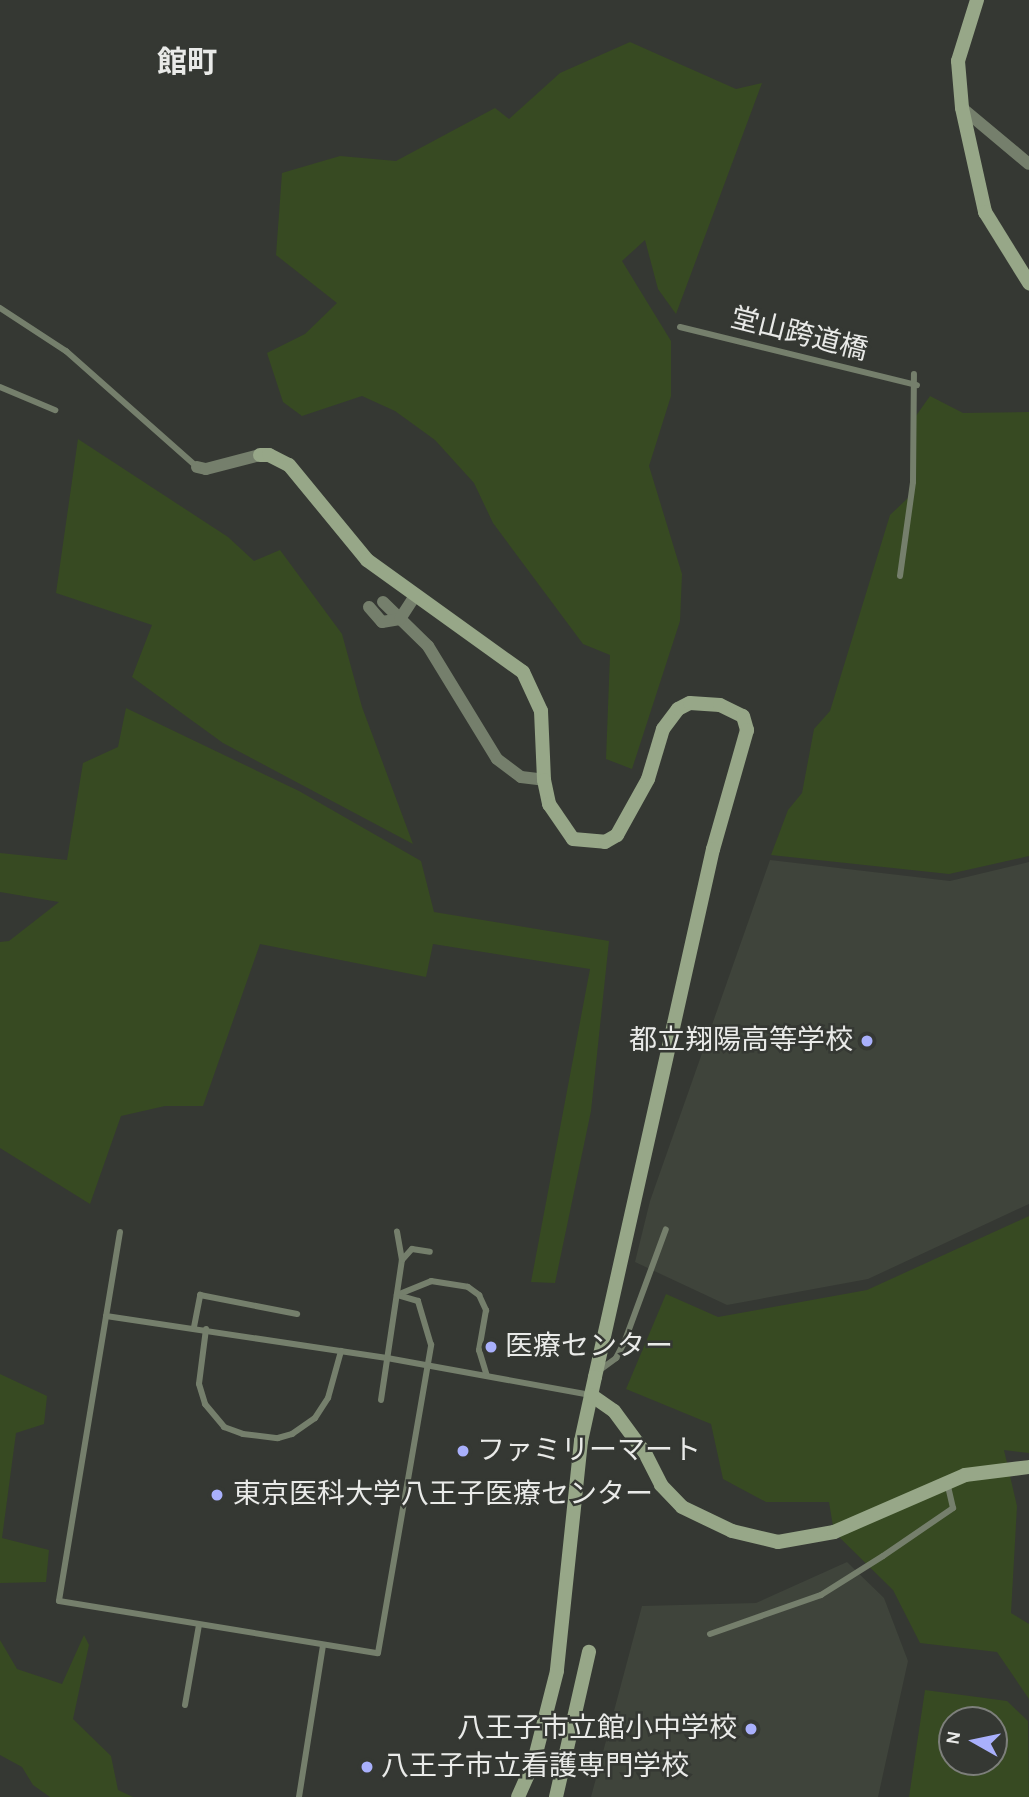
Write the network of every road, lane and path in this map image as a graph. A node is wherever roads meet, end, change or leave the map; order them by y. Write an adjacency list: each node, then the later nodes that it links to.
1 (977, 0): 2 (street)
2 (962, 108): 3 (street); 4 (street)
3 (1029, 164)
4 (1029, 283)
5 (0, 307): 12 (lane)
6 (680, 327): 8 (lane, 堂山跨道橋)
7 (914, 374): 8 (lane)
8 (916, 385): 13 (lane)
9 (0, 387): 10 (lane)
10 (55, 410)
11 (260, 455): 12 (street); 14 (street)
12 (197, 467)
13 (900, 576)
14 (415, 596): 17 (street); 18 (street)
15 (383, 602): 17 (street)
16 (369, 607): 17 (street)
17 (400, 619): 18 (street)
18 (544, 780): 32 (street)
19 (666, 1228): 32 (lane)
20 (397, 1231): 23 (lane)
21 (120, 1232): 26 (lane)
22 (430, 1252): 23 (lane)
23 (402, 1260): 24 (lane)
24 (397, 1294): 30 (lane); 31 (lane); 33 (lane)
25 (297, 1314): 27 (lane)
26 (106, 1316): 27 (lane); 38 (lane)
27 (194, 1327): 28 (lane)
28 (206, 1329): 29 (lane); 29 (lane)
29 (341, 1351): 30 (lane)
30 (387, 1358): 31 (lane); 35 (lane)
31 (428, 1366): 33 (lane); 40 (lane)
32 (596, 1374): 34 (street)
33 (487, 1376): 34 (lane)
34 (591, 1395): 37 (street); 44 (street)
35 (381, 1400)
36 (1029, 1467): 37 (street)
37 (945, 1481): 39 (lane)
38 (199, 1625): 40 (lane); 42 (lane)
39 (710, 1634)
40 (323, 1645): 43 (lane)
41 (589, 1652): 45 (street)
42 (185, 1704)
43 (299, 1797)
44 (518, 1797)
45 (556, 1797)

